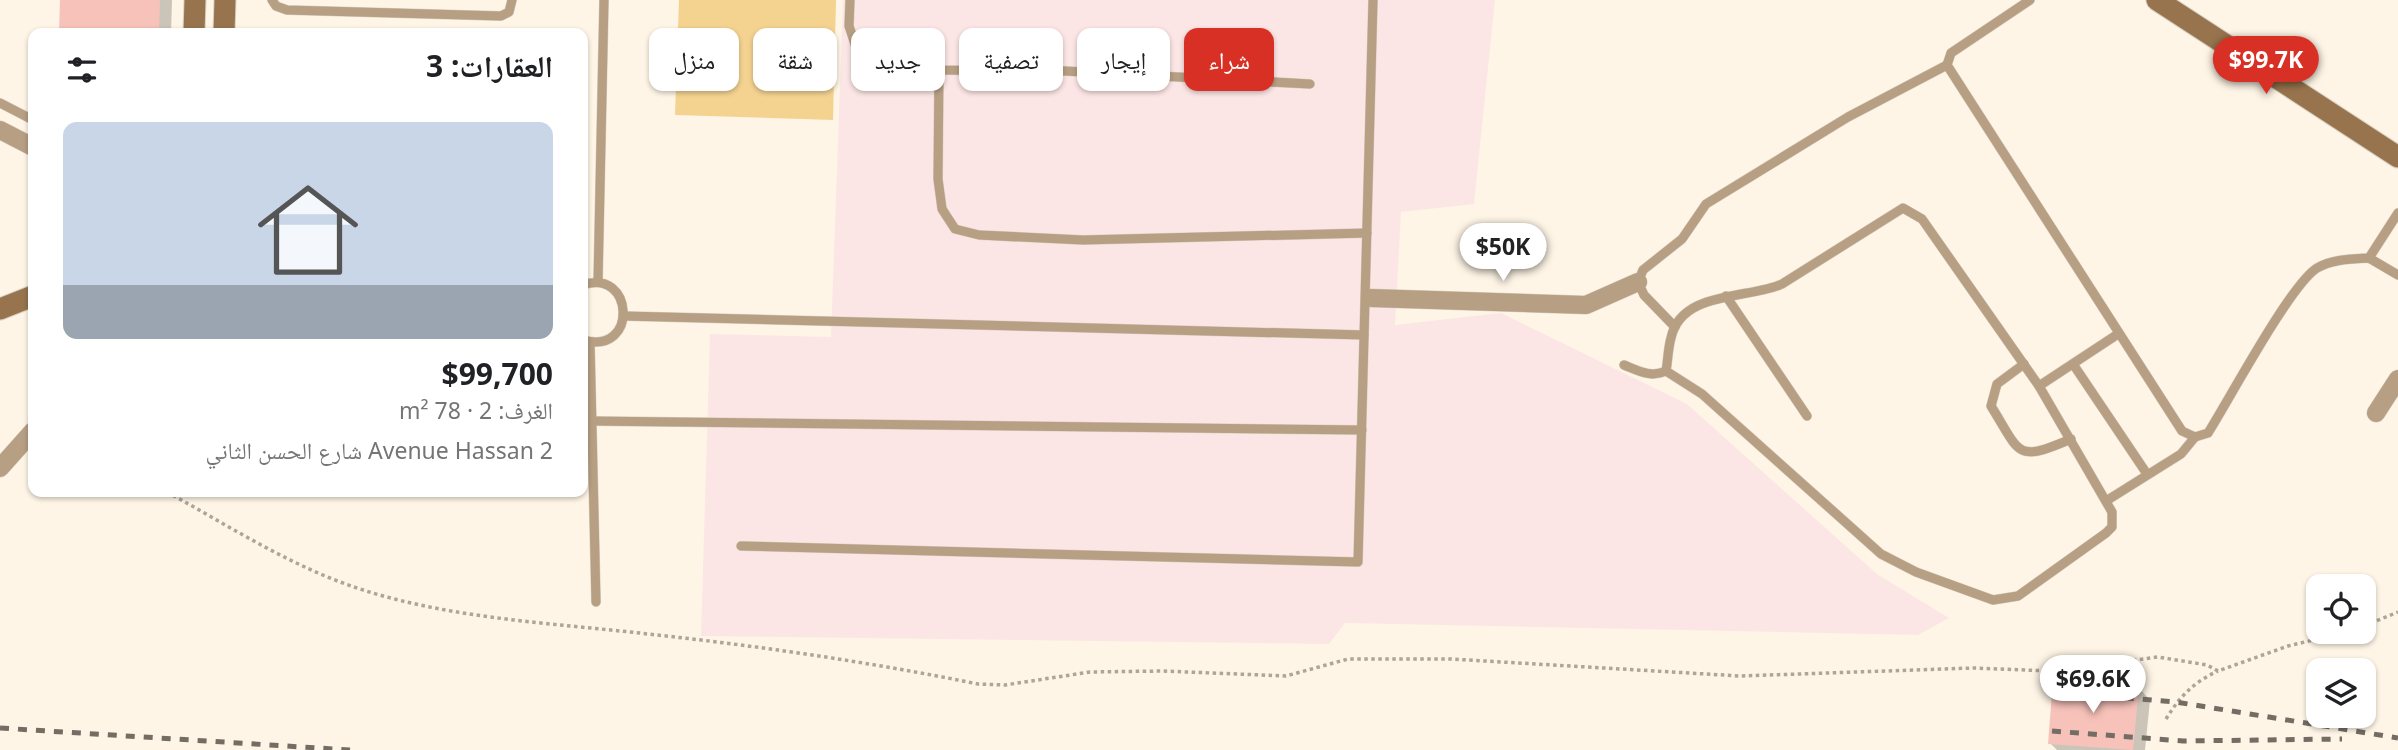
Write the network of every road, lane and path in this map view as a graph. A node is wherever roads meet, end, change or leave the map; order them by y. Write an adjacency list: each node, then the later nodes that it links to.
1 (195, 0): 10 (main road)
2 (225, 0): 11 (main road)
3 (272, 0): 4 (lane)
4 (512, 0)
5 (604, 0): 26 (lane)
6 (850, 0): 12 (lane)
7 (1373, 0): 23 (lane)
8 (2030, 0): 13 (lane)
9 (2157, 0): 21 (main road)
10 (194, 28)
11 (224, 28)
12 (851, 32)
13 (1947, 65): 27 (lane); 35 (lane)
14 (945, 70): 15 (lane)
15 (1310, 84)
16 (939, 91): 23 (lane)
17 (0, 103): 18 (lane)
18 (28, 117)
19 (0, 130): 20 (street)
20 (28, 144)
21 (2398, 158)
22 (2398, 213): 24 (lane)
23 (1367, 233): 36 (lane)
24 (2369, 258): 25 (lane); 50 (lane)
25 (2398, 275)
26 (598, 282): 28 (lane); 33 (lane)
27 (1639, 282): 31 (street); 34 (lane)
28 (588, 284)
29 (1726, 296): 34 (lane); 38 (lane); 46 (lane)
30 (28, 298): 32 (main road)
31 (1371, 299)
32 (0, 309)
33 (624, 316): 36 (lane); 37 (lane)
34 (1675, 327): 41 (lane)
35 (2118, 334): 39 (lane); 50 (lane)
36 (1364, 335): 48 (lane)
37 (588, 341)
38 (2024, 364): 44 (lane); 51 (lane)
39 (2073, 364): 44 (lane); 53 (lane)
40 (1624, 365): 41 (lane)
41 (1666, 370): 55 (lane)
42 (2398, 379): 45 (street)
43 (588, 381): 47 (lane)
44 (2039, 386): 51 (lane)
45 (2376, 413)
46 (1807, 416)
47 (590, 421): 48 (lane); 57 (lane)
48 (1362, 430): 56 (lane)
49 (28, 437): 52 (street)
50 (2195, 437): 53 (lane)
51 (2071, 439): 55 (lane)
52 (0, 468)
53 (2147, 474): 55 (lane)
54 (175, 497): 61 (path)
55 (2106, 501)
56 (741, 547)
57 (596, 602)
58 (2398, 612): 59 (path)
59 (2376, 621)
60 (2306, 642): 61 (path)
61 (2218, 671): 62 (path)
62 (2166, 719)

